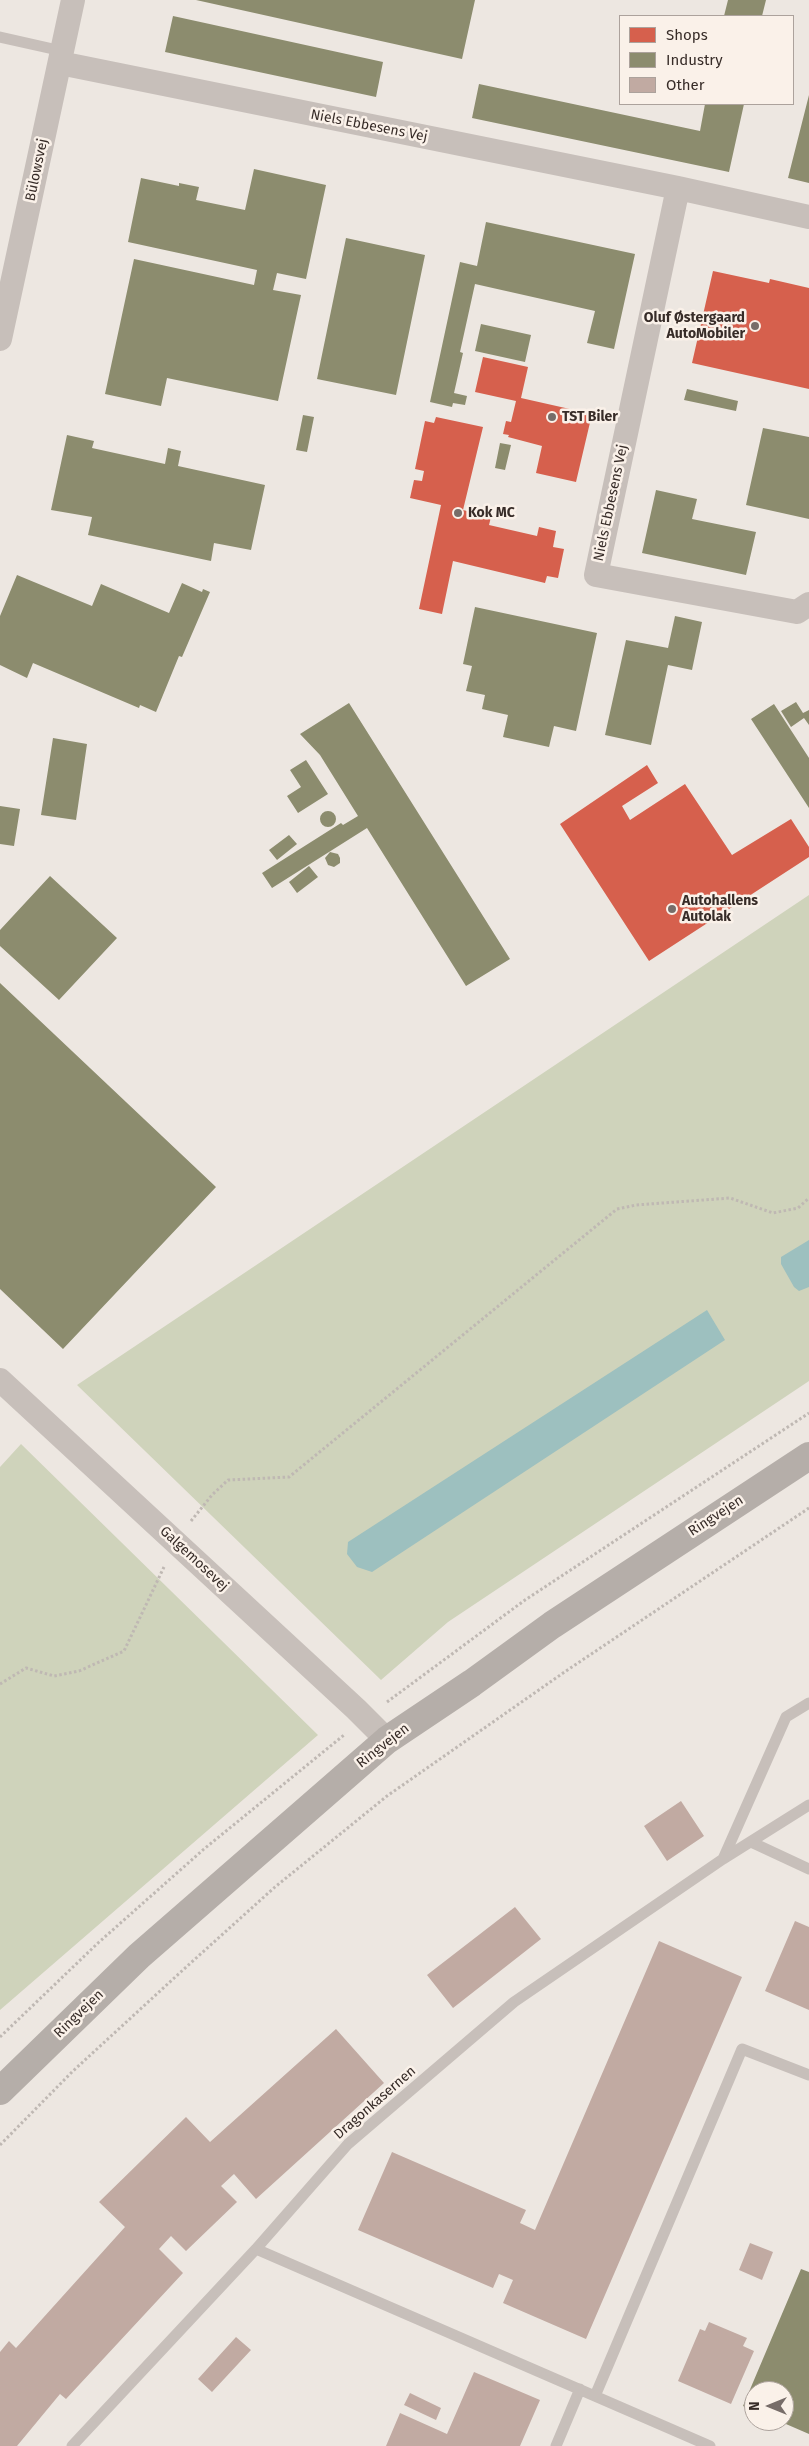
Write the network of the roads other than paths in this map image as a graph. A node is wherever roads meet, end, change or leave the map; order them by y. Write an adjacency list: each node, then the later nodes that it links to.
1 (73, 0): 3 (street, Bülowsvej)
2 (0, 37): 3 (lane)
3 (61, 57): 4 (street, Niels Ebbesens Vej); 6 (street, Bülowsvej)
4 (678, 188): 5 (street, Niels Ebbesens Vej); 8 (street, Niels Ebbesens Vej)
5 (809, 217)
6 (5, 291): 7 (street, Bülowsvej)
7 (0, 339)
8 (809, 604)
9 (0, 1380): 12 (street, Galgemosevej)
10 (809, 1456): 12 (main road, Ringvejen)
11 (809, 1703): 15 (lane)
12 (387, 1740): 18 (main road, Ringvejen)
13 (809, 1805): 14 (lane, Dragonkasernen)
14 (751, 1842): 15 (lane, Dragonkasernen); 16 (lane)
15 (724, 1859): 19 (lane, Dragonkasernen)
16 (809, 1869)
17 (809, 2075): 21 (lane)
18 (0, 2091)
19 (256, 2249): 20 (lane); 22 (lane, Dragonkasernen)
20 (580, 2389): 21 (lane); 23 (lane)
21 (595, 2396): 24 (lane)
22 (72, 2446)
23 (556, 2446)
24 (710, 2446)

